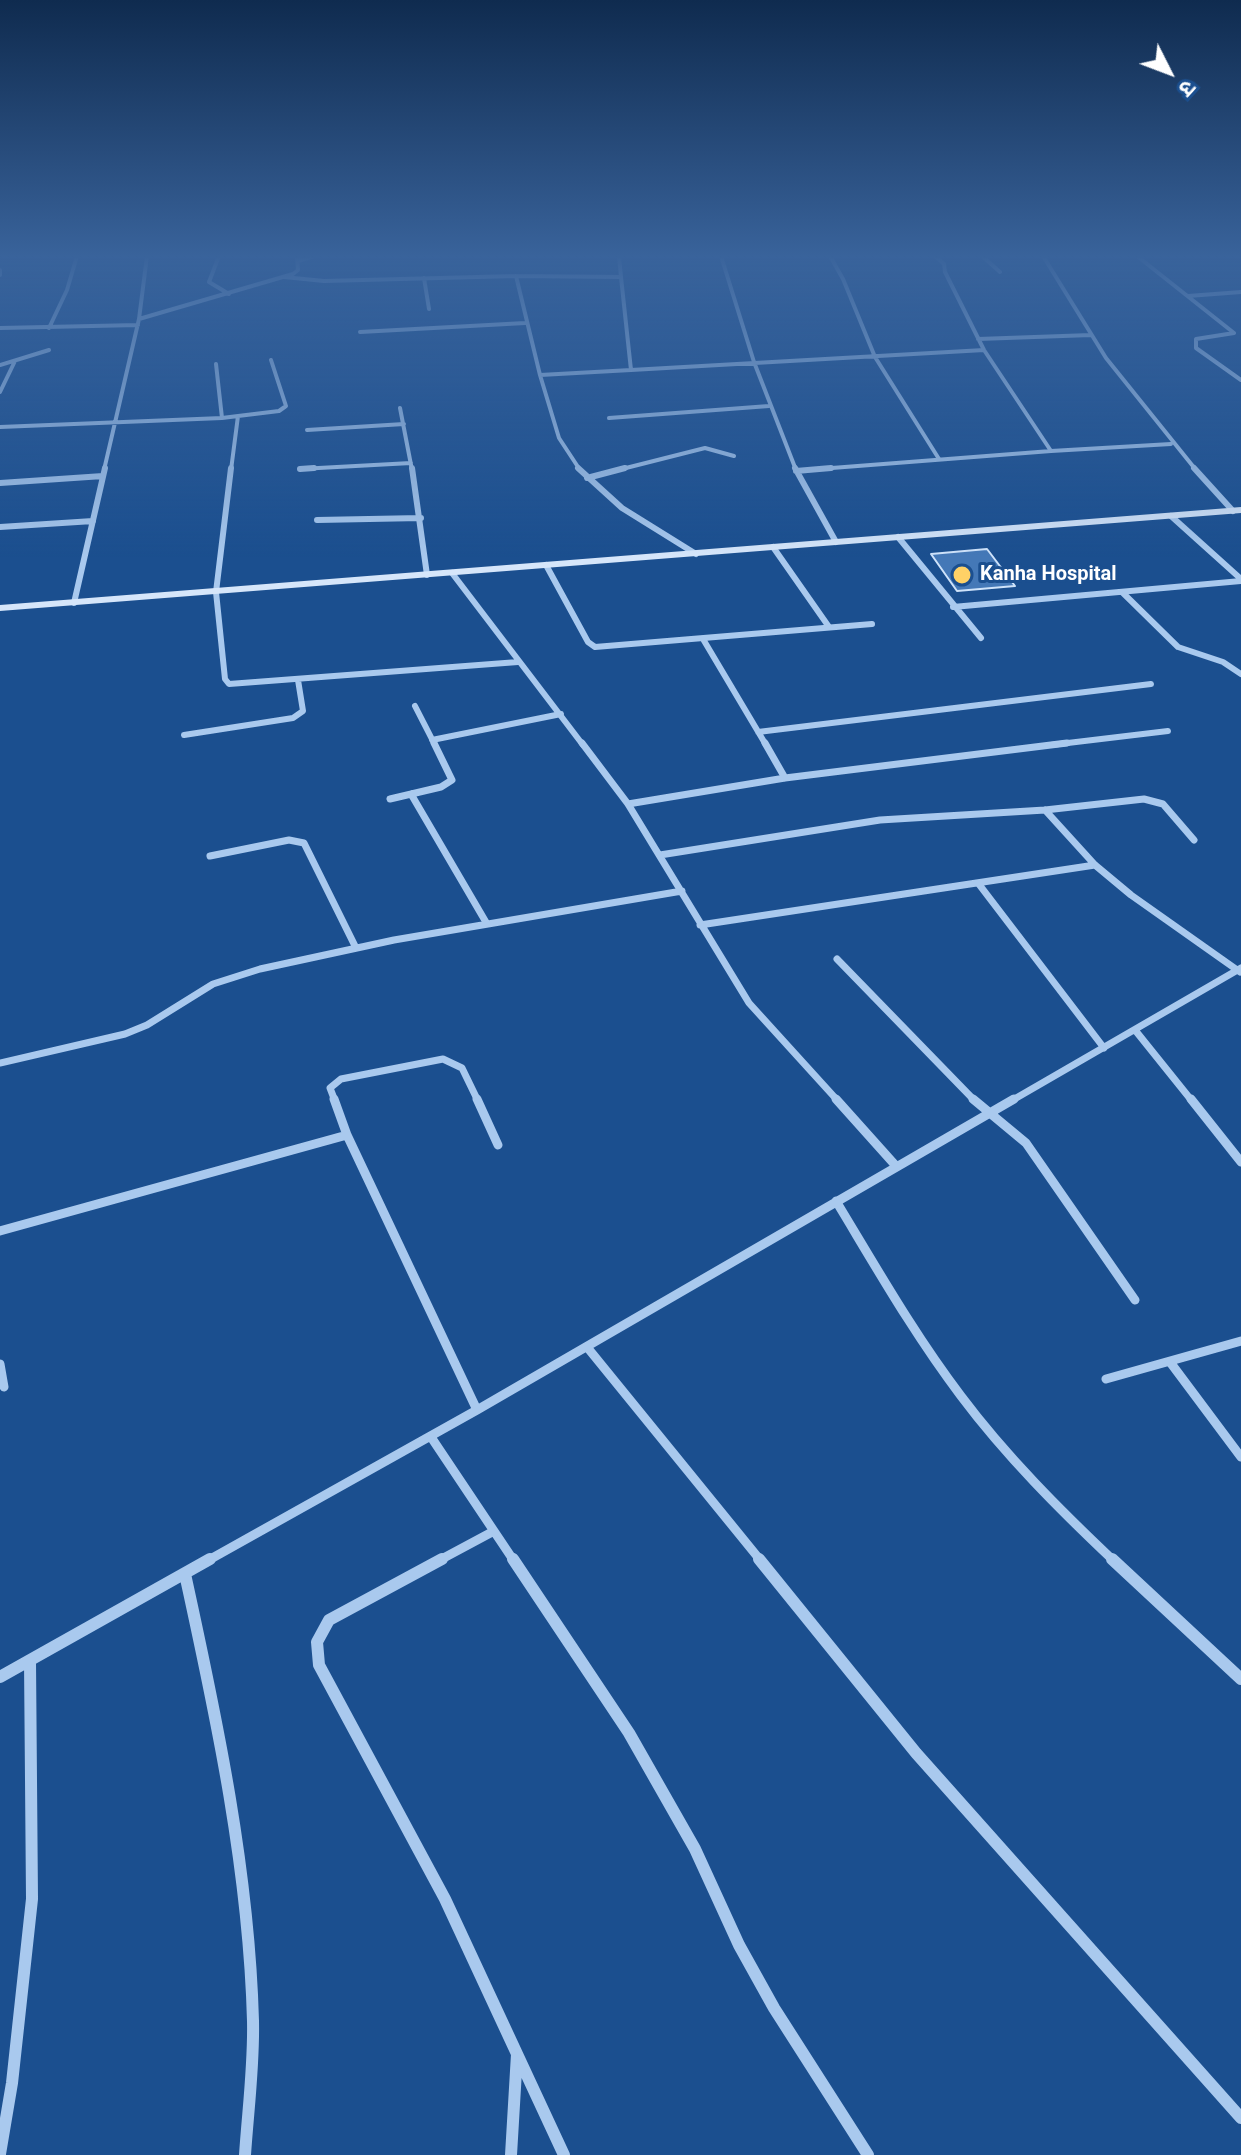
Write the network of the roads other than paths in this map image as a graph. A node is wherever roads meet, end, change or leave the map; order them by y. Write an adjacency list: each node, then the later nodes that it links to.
1 (29, 357): 12 (street)
2 (130, 357): 25 (street)
3 (535, 357): 17 (street)
4 (630, 357): 16 (street)
5 (752, 357): 13 (street)
6 (875, 357): 7 (street); 13 (street); 32 (street)
7 (882, 357)
8 (988, 357): 30 (street)
9 (1107, 357): 29 (street)
10 (1208, 357): 18 (street)
11 (271, 360): 22 (street)
12 (15, 361): 15 (street); 19 (street)
13 (754, 362): 16 (street); 20 (street)
14 (216, 364): 23 (street)
15 (0, 365)
16 (631, 370): 17 (street)
17 (540, 375): 37 (street)
18 (1241, 380)
19 (0, 392)
20 (769, 406): 24 (street); 35 (street)
21 (400, 408): 26 (street)
22 (238, 416): 23 (street); 53 (street)
23 (222, 418): 25 (street)
24 (609, 418)
25 (116, 422): 27 (street); 36 (street)
26 (404, 424): 28 (street); 33 (street)
27 (0, 427)
28 (307, 430)
29 (1171, 444): 30 (street); 39 (street)
30 (1051, 451): 32 (street)
31 (734, 456): 37 (street)
32 (939, 459): 35 (street)
33 (411, 463): 34 (street); 41 (street)
34 (300, 469)
35 (796, 471): 46 (street)
36 (103, 476): 38 (street); 43 (street)
37 (587, 478): 48 (street)
38 (0, 483)
39 (1237, 510): 40 (main road)
40 (1171, 516): 45 (main road); 52 (street)
41 (421, 518): 42 (street); 51 (street)
42 (317, 520)
43 (93, 521): 44 (street); 55 (street)
44 (0, 527)
45 (898, 537): 46 (main road); 56 (street)
46 (836, 542): 47 (main road)
47 (773, 547): 48 (main road); 59 (street)
48 (696, 554): 49 (main road)
49 (546, 565): 50 (main road); 61 (street)
50 (452, 573): 51 (main road); 62 (street)
51 (427, 575): 53 (main road)
52 (1241, 580): 54 (street)
53 (216, 592): 55 (main road); 64 (street)
54 (1123, 593): 56 (street); 63 (street)
55 (74, 603): 57 (main road)
56 (953, 607): 60 (street)
57 (0, 608)
58 (872, 624): 59 (street)
59 (829, 627): 61 (street)
60 (981, 638)
61 (703, 639): 69 (street)
62 (518, 662): 64 (street); 67 (street)
63 (1241, 674)
64 (298, 680): 70 (street)
65 (1151, 684): 69 (street)
66 (415, 706): 71 (street)
67 (561, 714): 71 (street); 75 (street)
68 (1168, 731): 72 (street)
69 (758, 732): 72 (street)
70 (184, 735)
71 (432, 740): 73 (street)
72 (785, 778): 75 (street)
73 (411, 794): 74 (street); 83 (street)
74 (390, 799)
75 (628, 804): 78 (street)
76 (1045, 810): 77 (street); 78 (street); 80 (street)
77 (1194, 840)
78 (660, 855): 82 (street)
79 (210, 856): 85 (street)
80 (1095, 865): 81 (street); 87 (street)
81 (978, 883): 84 (street); 89 (street)
82 (682, 891): 83 (street); 84 (street)
83 (487, 924): 85 (street)
84 (700, 925): 95 (street)
85 (356, 948): 90 (street)
86 (837, 959): 91 (street)
87 (1240, 970): 88 (street)
88 (1135, 1030): 89 (street); 94 (street)
89 (1104, 1048): 91 (street)
90 (0, 1063)
91 (987, 1114): 95 (street); 98 (street)
92 (347, 1135): 93 (street); 97 (street); 105 (street)
93 (498, 1145)
94 (1241, 1162)
95 (896, 1166): 96 (street)
96 (836, 1201): 100 (street); 112 (street)
97 (0, 1231)
98 (1135, 1300)
99 (1241, 1341): 101 (street)
100 (587, 1347): 105 (street); 114 (street)
101 (1170, 1362): 103 (street); 107 (street)
102 (0, 1364): 104 (street)
103 (1106, 1379)
104 (4, 1387)
105 (477, 1410): 106 (street)
106 (431, 1437): 108 (street); 109 (street)
107 (1241, 1457)
108 (494, 1531): 113 (street); 119 (street)
109 (185, 1574): 110 (street); 116 (street)
110 (30, 1661): 111 (street); 115 (street)
111 (0, 1677)
112 (1241, 1679)
113 (517, 2053): 117 (street); 118 (street)
114 (1241, 2118)
115 (0, 2154)
116 (245, 2155)
117 (511, 2155)
118 (564, 2155)
119 (868, 2155)

